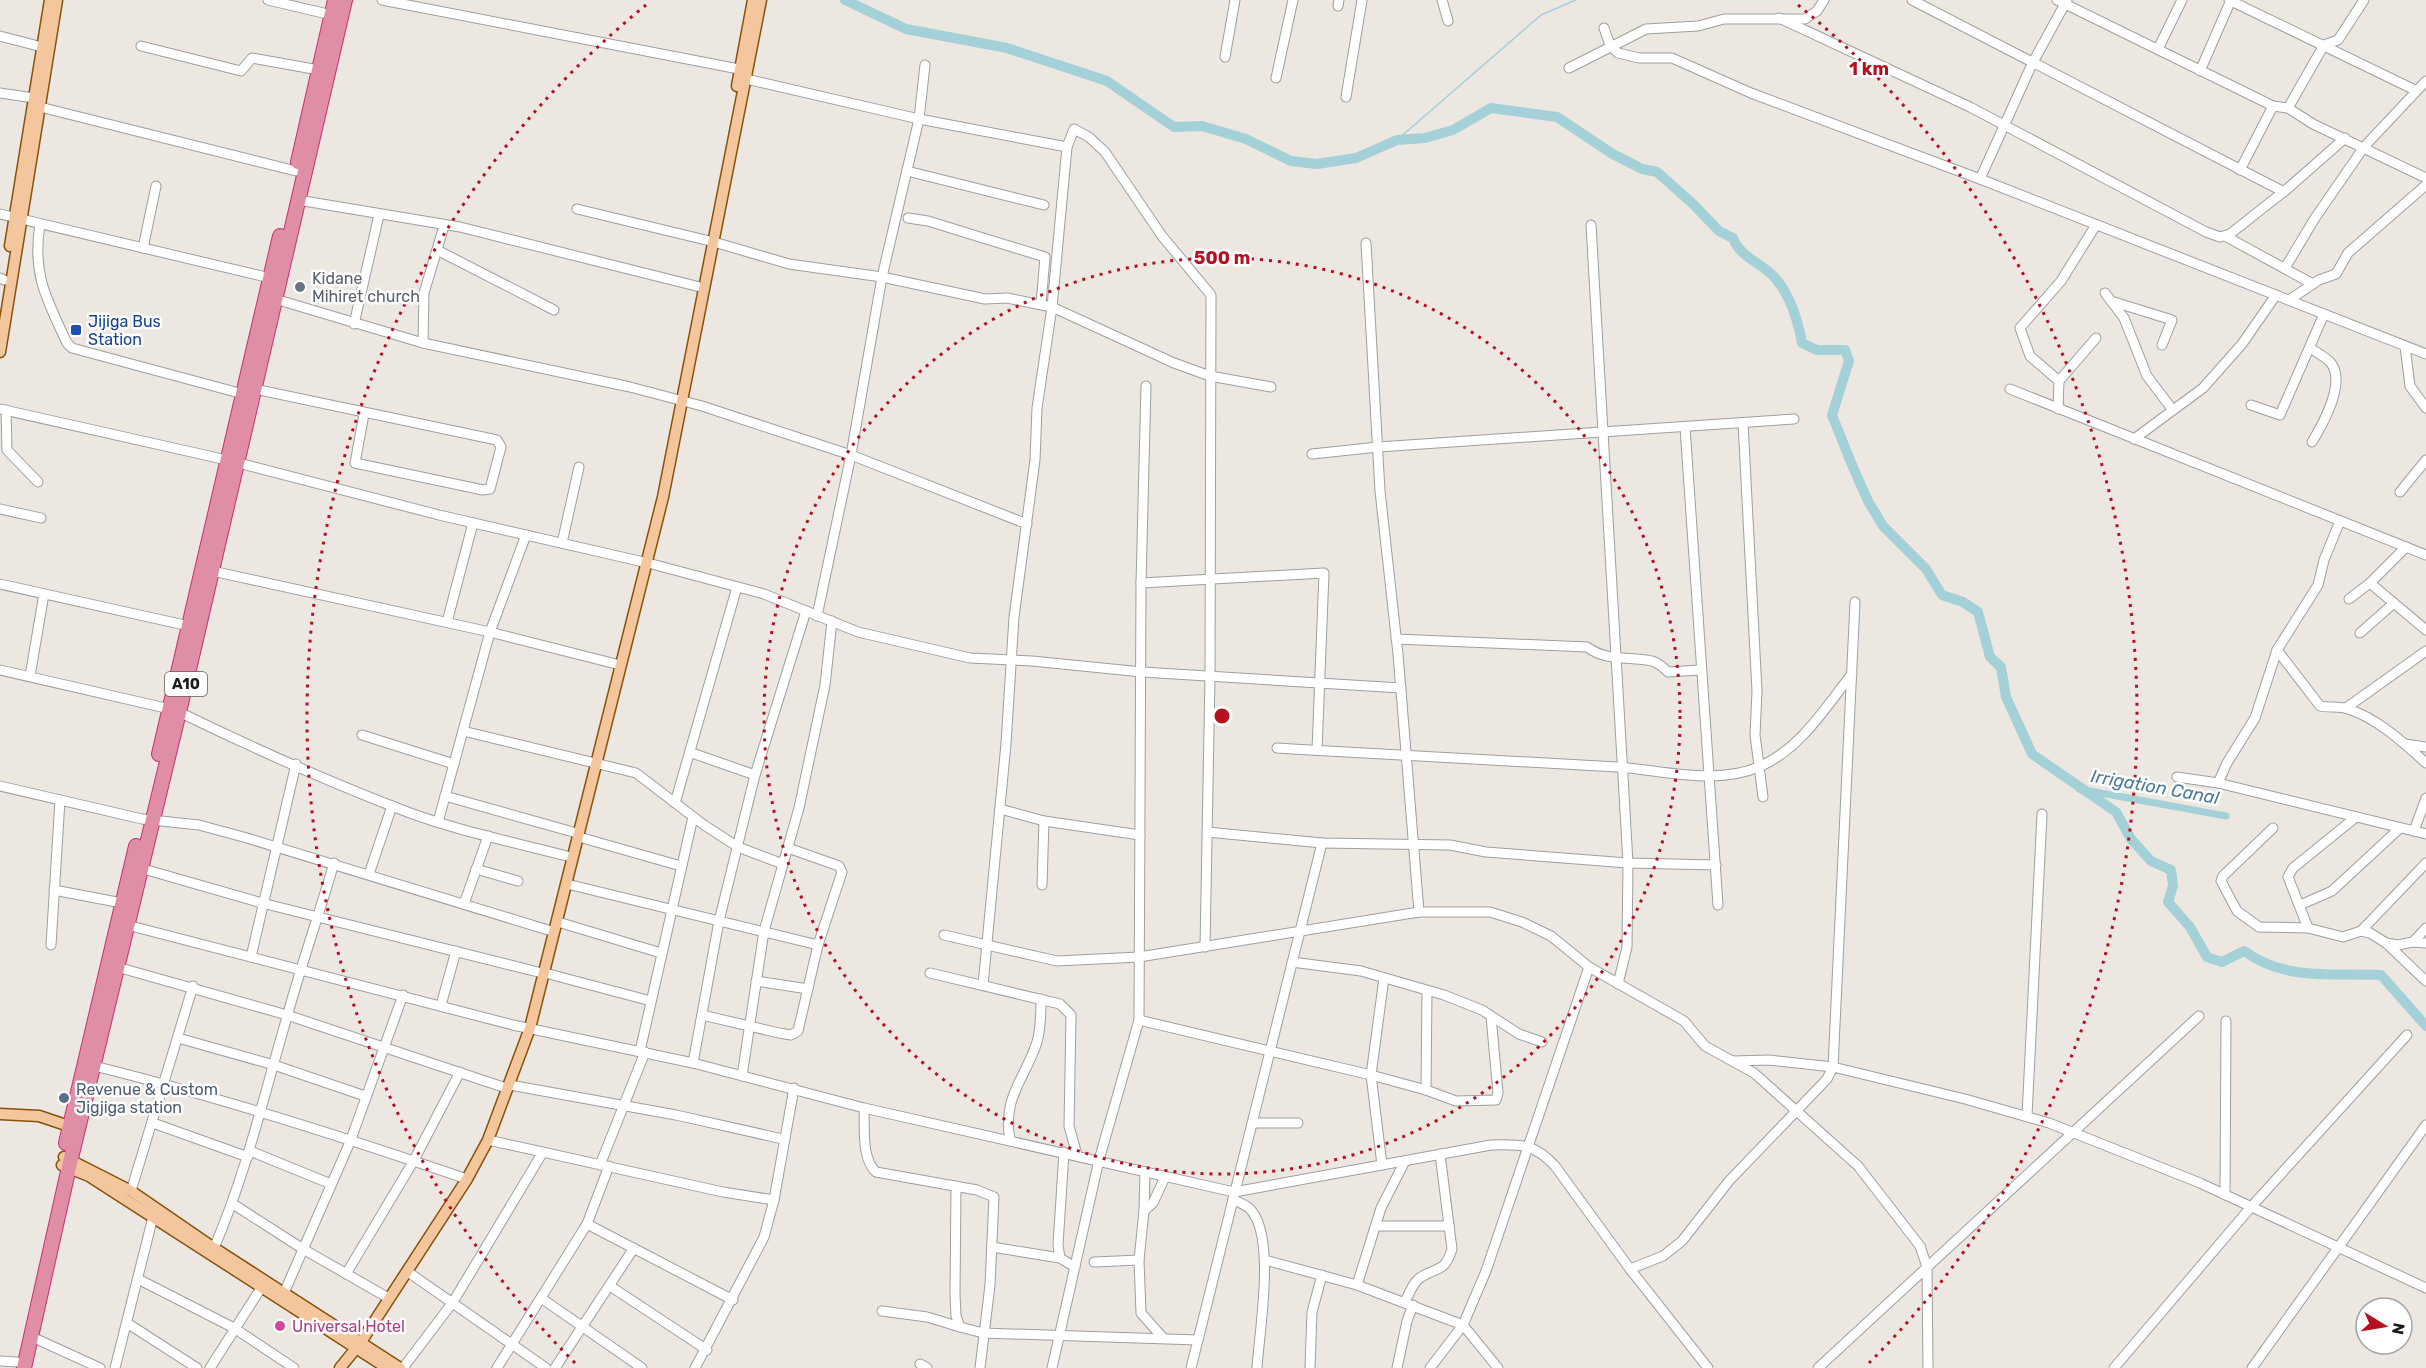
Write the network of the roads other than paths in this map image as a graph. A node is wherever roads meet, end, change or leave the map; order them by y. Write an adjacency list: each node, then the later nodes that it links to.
1 (50, 0): 25 (main road)
2 (57, 0): 40 (main road)
3 (268, 0): 19 (street)
4 (335, 0): 19 (highway, A10)
5 (345, 0): 19 (highway, A10)
6 (382, 0): 35 (street)
7 (753, 0): 35 (main road)
8 (761, 0): 35 (main road)
9 (1235, 0): 29 (street)
10 (1293, 0): 36 (street)
11 (1362, 0): 39 (street)
12 (1442, 0): 21 (street)
13 (1824, 0): 20 (street)
14 (1912, 0): 31 (street)
15 (2182, 0): 28 (street)
16 (2230, 0): 24 (street); 34 (street)
17 (2364, 0): 24 (street)
18 (2063, 1): 28 (street); 31 (street)
19 (337, 16): 33 (highway, A10); 56 (highway, A10)
20 (1779, 18): 27 (street); 44 (street)
21 (1448, 21)
22 (1604, 28): 27 (street)
23 (0, 36): 25 (street)
24 (2324, 45): 37 (street); 42 (street)
25 (42, 46): 40 (main road)
26 (141, 46): 33 (street)
27 (1612, 47): 32 (street); 52 (street)
28 (2158, 49): 34 (street)
29 (1226, 57)
30 (925, 64): 43 (street)
31 (2032, 64): 44 (street); 48 (street)
32 (1569, 68)
33 (319, 70): 49 (highway, A10)
34 (2200, 71): 41 (street)
35 (744, 73): 43 (street); 68 (main road)
36 (1275, 78)
37 (2422, 86): 47 (street)
38 (0, 93): 40 (street)
39 (1346, 97)
40 (37, 102): 49 (street); 61 (main road)
41 (2272, 106): 42 (street); 48 (street)
42 (2288, 108): 45 (street)
43 (919, 119): 46 (street); 50 (street)
44 (2002, 126): 52 (street); 67 (street)
45 (2345, 138): 47 (street); 55 (street)
46 (1066, 147): 82 (street); 94 (street)
47 (2364, 147): 51 (street); 72 (street)
48 (2240, 170): 55 (street)
49 (296, 171): 74 (highway, A10)
50 (907, 171): 57 (street); 73 (street)
51 (2426, 178)
52 (1980, 179): 65 (street)
53 (2426, 185): 76 (street)
54 (156, 186): 70 (street)
55 (2284, 192): 67 (street)
56 (298, 200): 60 (street); 79 (highway, A10)
57 (1044, 205)
58 (577, 209): 68 (street)
59 (0, 214): 61 (street)
60 (379, 215): 66 (street); 86 (street)
61 (18, 218): 63 (street); 75 (main road); 92 (main road)
62 (908, 218): 81 (street)
63 (40, 224): 70 (street); 99 (street)
64 (1591, 225): 110 (street)
65 (2096, 225): 78 (street); 95 (street)
66 (444, 226): 71 (street); 77 (street)
67 (2225, 236): 72 (street)
68 (712, 241): 73 (street); 77 (main road); 100 (main road)
69 (1366, 243): 113 (street)
70 (143, 248): 74 (street)
71 (437, 250): 84 (street); 88 (street)
72 (2285, 268): 76 (street)
73 (882, 277): 81 (street); 115 (street)
74 (270, 278): 99 (highway, A10)
75 (2, 279): 83 (main road)
76 (2313, 284): 80 (street)
77 (699, 287): 100 (main road)
78 (2276, 295): 80 (street); 104 (street)
79 (275, 299): 86 (street); 99 (highway, A10)
80 (2289, 300): 85 (street)
81 (1041, 304): 82 (street)
82 (1052, 306): 94 (street); 125 (street)
83 (0, 307)
84 (554, 310)
85 (2324, 314): 90 (street); 91 (street)
86 (354, 324): 88 (street)
87 (2096, 339): 95 (street)
88 (423, 343): 100 (street)
89 (2162, 345): 104 (street)
90 (2405, 346): 93 (street); 102 (street)
91 (2310, 348): 101 (street); 112 (street)
92 (0, 352)
93 (2426, 354)
94 (1210, 376): 97 (street); 133 (street)
95 (2059, 381): 103 (street)
96 (1146, 386): 134 (street)
97 (1271, 387)
98 (2010, 389): 103 (street)
99 (249, 391): 106 (street); 117 (highway, A10)
100 (680, 400): 115 (street); 131 (main road)
101 (2251, 405)
102 (2426, 408)
103 (2058, 409): 111 (street)
104 (2172, 409): 111 (street)
105 (3, 410): 117 (street); 119 (street)
106 (364, 414): 106 (street)
107 (1794, 419): 108 (street)
108 (1743, 423): 109 (street); 178 (street)
109 (1686, 427): 110 (street); 157 (street)
110 (1603, 431): 113 (street); 153 (street)
111 (2134, 439): 123 (street)
112 (2312, 442)
113 (1378, 447): 114 (street); 150 (street)
114 (1312, 454)
115 (851, 455): 125 (street); 143 (street)
116 (2426, 460): 120 (street)
117 (232, 462): 124 (street); 132 (highway, A10); 146 (highway, A10)
118 (579, 467): 127 (street)
119 (38, 482)
120 (2400, 492)
121 (0, 508): 122 (street)
122 (41, 518)
123 (2340, 521): 129 (street); 151 (street)
124 (473, 523): 126 (street); 145 (street)
125 (1023, 523): 154 (street)
126 (526, 535): 127 (street); 148 (street)
127 (562, 543): 131 (street)
128 (2426, 544): 130 (street)
129 (2406, 547): 130 (street); 135 (street)
130 (2422, 553)
131 (645, 562): 137 (street); 155 (main road); 174 (main road)
132 (212, 571): 145 (street); 165 (highway, A10)
133 (1209, 581): 134 (street); 161 (street); 162 (street)
134 (1141, 583): 158 (street)
135 (2370, 583): 139 (street); 141 (street)
136 (0, 584): 138 (street)
137 (737, 586): 142 (street); 172 (street)
138 (44, 594): 146 (street); 160 (street)
139 (2349, 599)
140 (1855, 602): 159 (street)
141 (2394, 603): 147 (street); 149 (street)
142 (806, 611): 143 (street); 180 (street)
143 (817, 616): 144 (street)
144 (832, 621): 154 (street); 210 (street)
145 (447, 622): 148 (street)
146 (189, 626): 165 (highway, A10)
147 (2426, 630)
148 (490, 632): 155 (street); 166 (street)
149 (2360, 633)
150 (1396, 639): 153 (street); 163 (street)
151 (2277, 650): 164 (street); 183 (street)
152 (2426, 651): 164 (street)
153 (1616, 658): 157 (street); 179 (street)
154 (1011, 661): 158 (street); 191 (street)
155 (616, 664): 174 (main road)
156 (0, 670): 160 (street)
157 (1700, 670): 181 (street)
158 (1142, 672): 161 (street); 204 (street)
159 (1852, 674): 178 (street); 290 (street)
160 (30, 676): 165 (street)
161 (1210, 677): 162 (street); 201 (street)
162 (1319, 683): 163 (street); 171 (street)
163 (1401, 688): 173 (street)
164 (2346, 708): 168 (street)
165 (175, 711): 175 (street); 195 (highway, A10)
166 (463, 731): 174 (street); 176 (street)
167 (362, 735): 176 (street)
168 (2404, 744): 170 (street); 177 (street)
169 (1277, 747): 171 (street)
170 (2426, 747)
171 (1317, 750): 173 (street)
172 (692, 753): 180 (street); 189 (street)
173 (1407, 756): 179 (street); 209 (street)
174 (594, 762): 189 (street); 202 (main road)
175 (296, 764): 190 (street); 207 (street)
176 (454, 764): 185 (street)
177 (2426, 764)
178 (1759, 767): 181 (street); 186 (street)
179 (1622, 768): 181 (street); 212 (street)
180 (755, 775): 208 (street)
181 (1709, 775): 216 (street)
182 (2177, 777): 183 (street)
183 (2218, 783): 194 (street)
184 (0, 786): 188 (street)
185 (445, 796): 197 (street); 202 (street)
186 (1763, 797)
187 (2426, 798): 200 (street)
188 (60, 800): 195 (street); 224 (street)
189 (675, 803): 193 (street)
190 (392, 806): 197 (street); 220 (street)
191 (1000, 809): 196 (street); 248 (street)
192 (2042, 813): 304 (street)
193 (693, 817): 208 (street); 217 (street)
194 (2356, 817): 199 (street); 229 (street)
195 (147, 820): 207 (street); 218 (highway, A10); 225 (highway, A10)
196 (1044, 821): 204 (street); 223 (street)
197 (438, 822): 205 (street)
198 (2273, 828): 237 (street)
199 (2400, 828): 200 (street); 229 (street)
200 (2414, 831): 203 (street)
201 (1207, 832): 206 (street); 249 (street)
202 (576, 834): 211 (main road); 217 (street); 222 (main road)
203 (2426, 834)
204 (1140, 835): 253 (street)
205 (488, 836): 211 (street); 219 (street)
206 (1322, 843): 209 (street); 240 (street)
207 (275, 846): 214 (street); 226 (street)
208 (738, 847): 215 (street); 233 (street)
209 (1414, 847): 212 (street); 231 (street)
210 (788, 848): 215 (street); 247 (street)
211 (567, 856): 238 (main road)
212 (1628, 863): 216 (street); 263 (street)
213 (2426, 863): 241 (street)
214 (334, 864): 220 (street); 232 (street)
215 (783, 864): 239 (street)
216 (1716, 865): 228 (street)
217 (681, 866): 230 (street)
218 (140, 868): 226 (street); 235 (highway, A10)
219 (476, 869): 221 (street); 227 (street)
220 (369, 874): 227 (street)
221 (518, 881)
222 (567, 884): 230 (street); 234 (main road)
223 (1042, 885)
224 (54, 890): 225 (street); 246 (street)
225 (122, 903): 309 (highway, A10)
226 (262, 903): 232 (street); 252 (street)
227 (464, 904): 238 (street)
228 (1718, 905)
229 (2300, 905): 237 (street)
230 (670, 910): 233 (street); 251 (street)
231 (1419, 912): 240 (street); 256 (street)
232 (318, 917): 250 (street); 257 (street)
233 (719, 921): 239 (street); 273 (street)
234 (558, 922): 251 (street); 258 (main road)
235 (127, 925): 252 (street); 255 (highway, A10)
236 (2426, 927): 243 (street)
237 (2308, 928): 241 (street)
238 (548, 930): 258 (main road)
239 (764, 931): 247 (street); 261 (street)
240 (1299, 931): 249 (street); 254 (street)
241 (2361, 931): 244 (street)
242 (944, 935): 248 (street)
243 (2413, 942): 244 (street); 245 (street)
244 (2386, 943): 262 (street)
245 (2426, 943)
246 (51, 945)
247 (818, 945): 266 (street)
248 (986, 945): 253 (street); 264 (street)
249 (1205, 947): 253 (street)
250 (456, 951): 258 (street); 271 (street)
251 (661, 953): 270 (street)
252 (250, 957): 257 (street)
253 (1139, 957): 276 (street)
254 (1292, 962): 260 (street); 284 (street)
255 (117, 967): 265 (street); 289 (highway, A10)
256 (1588, 967): 263 (street); 315 (street)
257 (302, 970): 268 (street); 272 (street)
258 (541, 972): 270 (street); 279 (main road)
259 (930, 973): 264 (street)
260 (1384, 978): 267 (street); 292 (street)
261 (756, 981): 266 (street); 278 (street)
262 (2426, 981)
263 (1618, 984): 286 (street)
264 (983, 985): 269 (street)
265 (193, 986): 272 (street); 281 (street)
266 (808, 989): 278 (street)
267 (1427, 991): 274 (street); 297 (street)
268 (403, 995): 271 (street); 283 (street)
269 (1041, 999): 313 (street); 320 (street)
270 (651, 1001): 285 (street)
271 (441, 1005): 279 (street)
272 (287, 1015): 283 (street); 288 (street)
273 (702, 1015): 278 (street); 287 (street)
274 (1491, 1016): 282 (street); 297 (street)
275 (2199, 1016): 310 (street)
276 (1139, 1020): 284 (street); 321 (street)
277 (2226, 1021): 333 (street)
278 (749, 1026): 293 (street)
279 (527, 1028): 285 (street); 295 (main road)
280 (2407, 1035): 337 (street)
281 (178, 1038): 288 (street); 294 (street)
282 (1542, 1042)
283 (383, 1045): 291 (street); 298 (street)
284 (1270, 1051): 292 (street); 306 (street)
285 (642, 1052): 287 (street); 299 (street)
286 (1733, 1061): 290 (street); 301 (street)
287 (693, 1063): 293 (street)
288 (274, 1065): 298 (street); 302 (street)
289 (94, 1066): 294 (street); 309 (highway, A10)
290 (1833, 1066): 301 (street); 304 (street)
291 (460, 1072): 295 (street); 324 (street)
292 (1371, 1075): 297 (street); 325 (street)
293 (742, 1076): 296 (street)
294 (164, 1083): 302 (street); 305 (street)
295 (507, 1086): 299 (street); 312 (main road); 329 (main road)
296 (794, 1088): 300 (street); 311 (street)
297 (1426, 1090)
298 (365, 1096): 314 (street)
299 (625, 1108): 311 (street); 326 (street)
300 (864, 1108): 313 (street); 331 (street)
301 (1797, 1111): 353 (street); 354 (street)
302 (260, 1112): 314 (street); 318 (street)
303 (0, 1114): 309 (main road)
304 (2027, 1116): 310 (street)
305 (153, 1123): 318 (street); 332 (street)
306 (1252, 1123): 307 (street); 334 (street)
307 (1298, 1123)
308 (2426, 1125): 346 (street)
309 (74, 1127): 323 (highway, A10)
310 (2073, 1132): 333 (street); 353 (street)
311 (783, 1139): 335 (street)
312 (488, 1140): 316 (street); 329 (main road)
313 (1010, 1140): 317 (street)
314 (350, 1142): 324 (street); 330 (street)
315 (1528, 1146): 319 (street); 354 (street); 371 (street)
316 (543, 1152): 326 (street); 367 (street)
317 (1064, 1152): 320 (street); 348 (street)
318 (249, 1154): 330 (street); 336 (street)
319 (1440, 1154): 322 (street); 342 (street)
320 (1077, 1155): 321 (street)
321 (1099, 1160): 327 (street); 352 (street)
322 (1405, 1161): 325 (street); 341 (street)
323 (67, 1162): 332 (main road); 339 (main road); 377 (highway, A10); 384 (highway, A10)
324 (413, 1162): 329 (street); 356 (street)
325 (1382, 1165): 334 (street)
326 (605, 1166): 335 (street); 340 (street)
327 (1145, 1172): 328 (street); 338 (street)
328 (1165, 1177): 334 (street); 338 (street)
329 (465, 1178): 355 (main road); 364 (main road)
330 (331, 1184): 347 (street)
331 (956, 1186): 343 (street); 373 (street)
332 (131, 1191): 344 (main road)
333 (2225, 1195): 337 (street)
334 (1234, 1196): 350 (street); 379 (street)
335 (774, 1200): 366 (street)
336 (233, 1204): 344 (street); 347 (street)
337 (2251, 1207): 346 (street); 409 (street)
338 (1144, 1211): 349 (street)
339 (153, 1217): 358 (street); 361 (main road)
340 (587, 1224): 345 (street); 365 (street)
341 (1376, 1226): 342 (street); 360 (street)
342 (1449, 1226): 368 (street)
343 (992, 1246): 348 (street); 375 (street)
344 (214, 1248): 363 (main road)
345 (634, 1248): 359 (street); 366 (street)
346 (2338, 1248): 362 (street); 410 (street)
347 (303, 1249): 356 (street); 363 (street)
348 (1060, 1258): 352 (street)
349 (1138, 1260): 351 (street); 378 (street)
350 (1265, 1260): 357 (street); 401 (street)
351 (1094, 1262)
352 (1075, 1267): 376 (street)
353 (1927, 1267): 407 (street); 408 (street)
354 (1630, 1269): 406 (street)
355 (408, 1272): 367 (street); 380 (main road)
356 (346, 1274): 364 (street)
357 (1322, 1275): 360 (street); 402 (street)
358 (138, 1279): 370 (street); 374 (street)
359 (609, 1286): 372 (street); 382 (street)
360 (1357, 1286): 368 (street)
361 (261, 1288): 374 (street); 380 (main road)
362 (2426, 1288)
363 (284, 1293): 380 (main road)
364 (385, 1296): 380 (main road)
365 (541, 1298): 372 (street); 381 (street)
366 (733, 1300): 382 (street)
367 (453, 1302): 381 (street); 392 (street)
368 (1409, 1303): 371 (street); 403 (street)
369 (882, 1311): 373 (street)
370 (127, 1323): 386 (street); 387 (street)
371 (1463, 1325): 404 (street); 405 (street)
372 (583, 1326): 395 (street); 396 (street)
373 (960, 1327): 375 (street)
374 (234, 1328): 388 (street); 389 (street)
375 (983, 1333): 376 (street); 398 (street)
376 (1059, 1336): 378 (street); 399 (street)
377 (32, 1337): 384 (highway, A10); 385 (street)
378 (1163, 1338): 379 (street)
379 (1198, 1340): 400 (street)
380 (356, 1344): 390 (main road); 391 (main road); 392 (main road)
381 (513, 1344): 393 (street); 394 (street)
382 (706, 1350): 397 (street)
383 (0, 1361): 384 (street)
384 (19, 1366)
385 (99, 1368)
386 (115, 1368)
387 (197, 1368)
388 (210, 1368)
389 (294, 1368)
390 (340, 1368)
391 (387, 1368)
392 (401, 1368)
393 (496, 1368)
394 (546, 1368)
395 (555, 1368)
396 (642, 1368)
397 (695, 1368)
398 (980, 1368)
399 (1052, 1368)
400 (1191, 1368)
401 (1257, 1368)
402 (1310, 1368)
403 (1397, 1368)
404 (1430, 1368)
405 (1498, 1368)
406 (1708, 1368)
407 (1818, 1368)
408 (1928, 1368)
409 (2114, 1368)
410 (2252, 1368)

